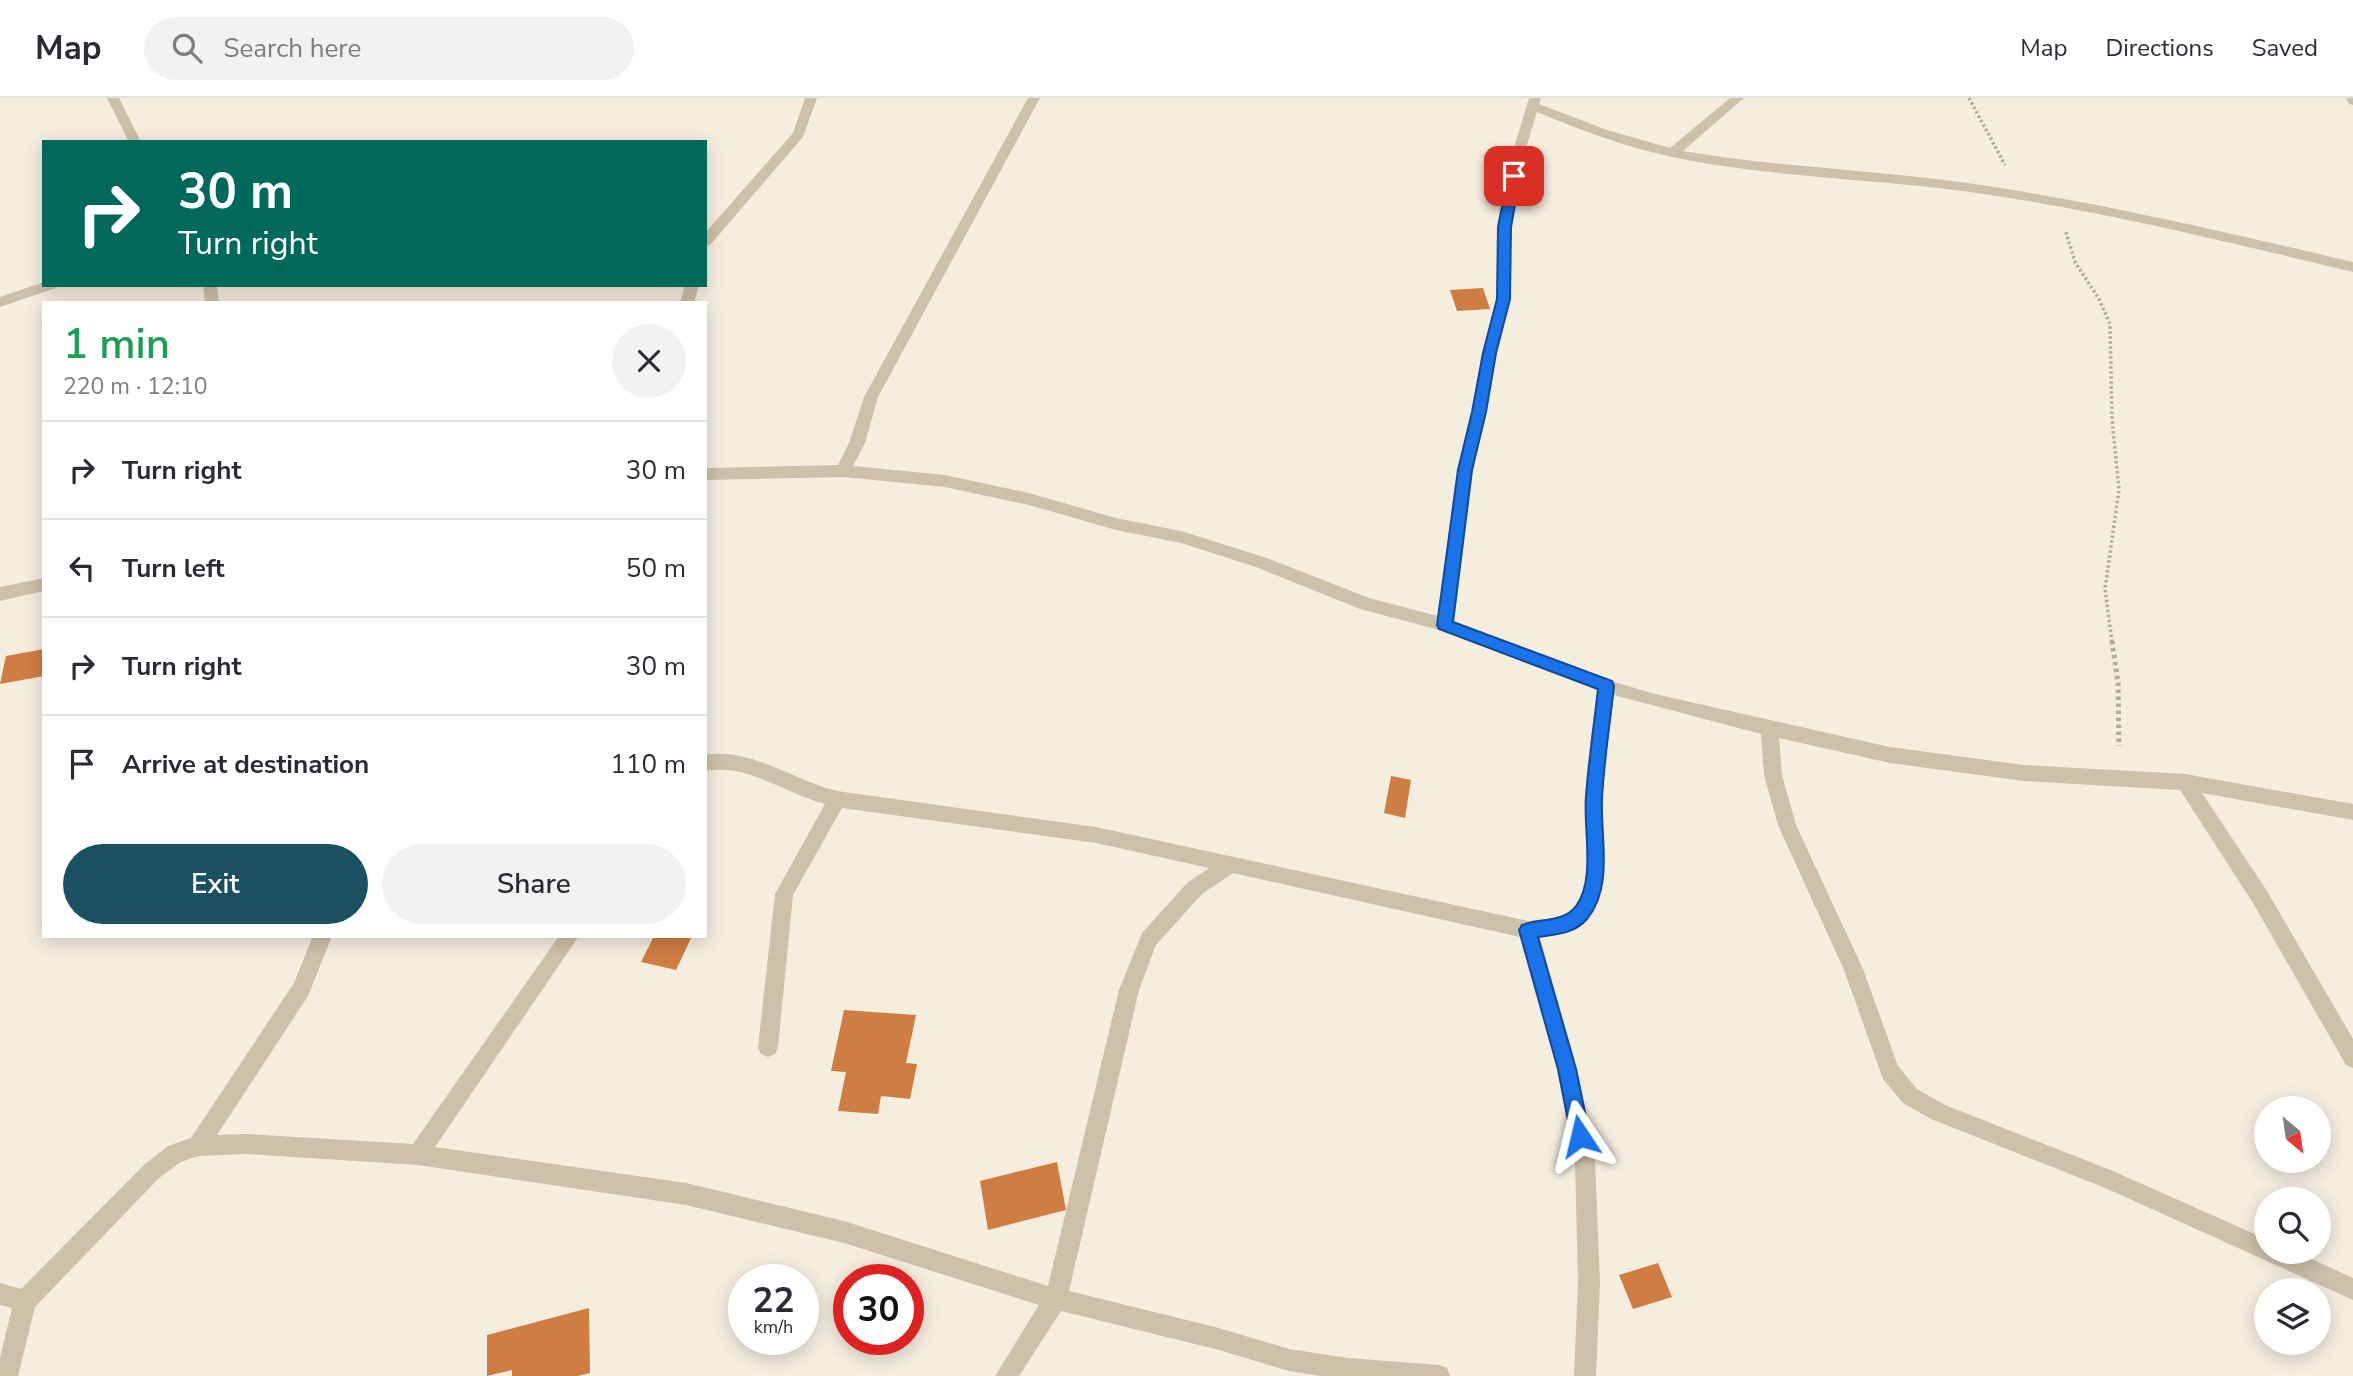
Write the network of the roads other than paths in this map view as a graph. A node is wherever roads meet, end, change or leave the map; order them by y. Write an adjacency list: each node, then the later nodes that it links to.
1 (113, 98): 6 (street)
2 (811, 98): 8 (street)
3 (1034, 98): 12 (street)
4 (1738, 98): 7 (street)
5 (1534, 102): 7 (street); 16 (street)
6 (134, 140)
7 (1672, 153): 9 (street)
8 (707, 240)
9 (2353, 267)
10 (45, 287): 11 (street)
11 (0, 302)
12 (843, 471): 13 (street); 16 (street)
13 (707, 474)
14 (42, 584): 15 (street)
15 (0, 594)
16 (1445, 625): 17 (street)
17 (1606, 686): 18 (street); 24 (street)
18 (1769, 727): 20 (street); 31 (street)
19 (707, 762): 21 (street)
20 (2185, 782): 22 (street); 28 (street)
21 (837, 799): 23 (street); 27 (street)
22 (2353, 812)
23 (1233, 863): 24 (street); 35 (street)
24 (1528, 930): 40 (street)
25 (322, 938): 29 (street)
26 (569, 938): 30 (street)
27 (768, 1047)
28 (2353, 1058)
29 (198, 1146): 30 (street); 36 (street)
30 (418, 1155): 35 (street)
31 (2254, 1245)
32 (2297, 1264): 33 (street)
33 (2353, 1289)
34 (0, 1294): 36 (street)
35 (1056, 1299): 38 (street); 39 (street)
36 (25, 1301): 37 (street)
37 (7, 1376)
38 (1006, 1376)
39 (1439, 1376)
40 (1586, 1376)

